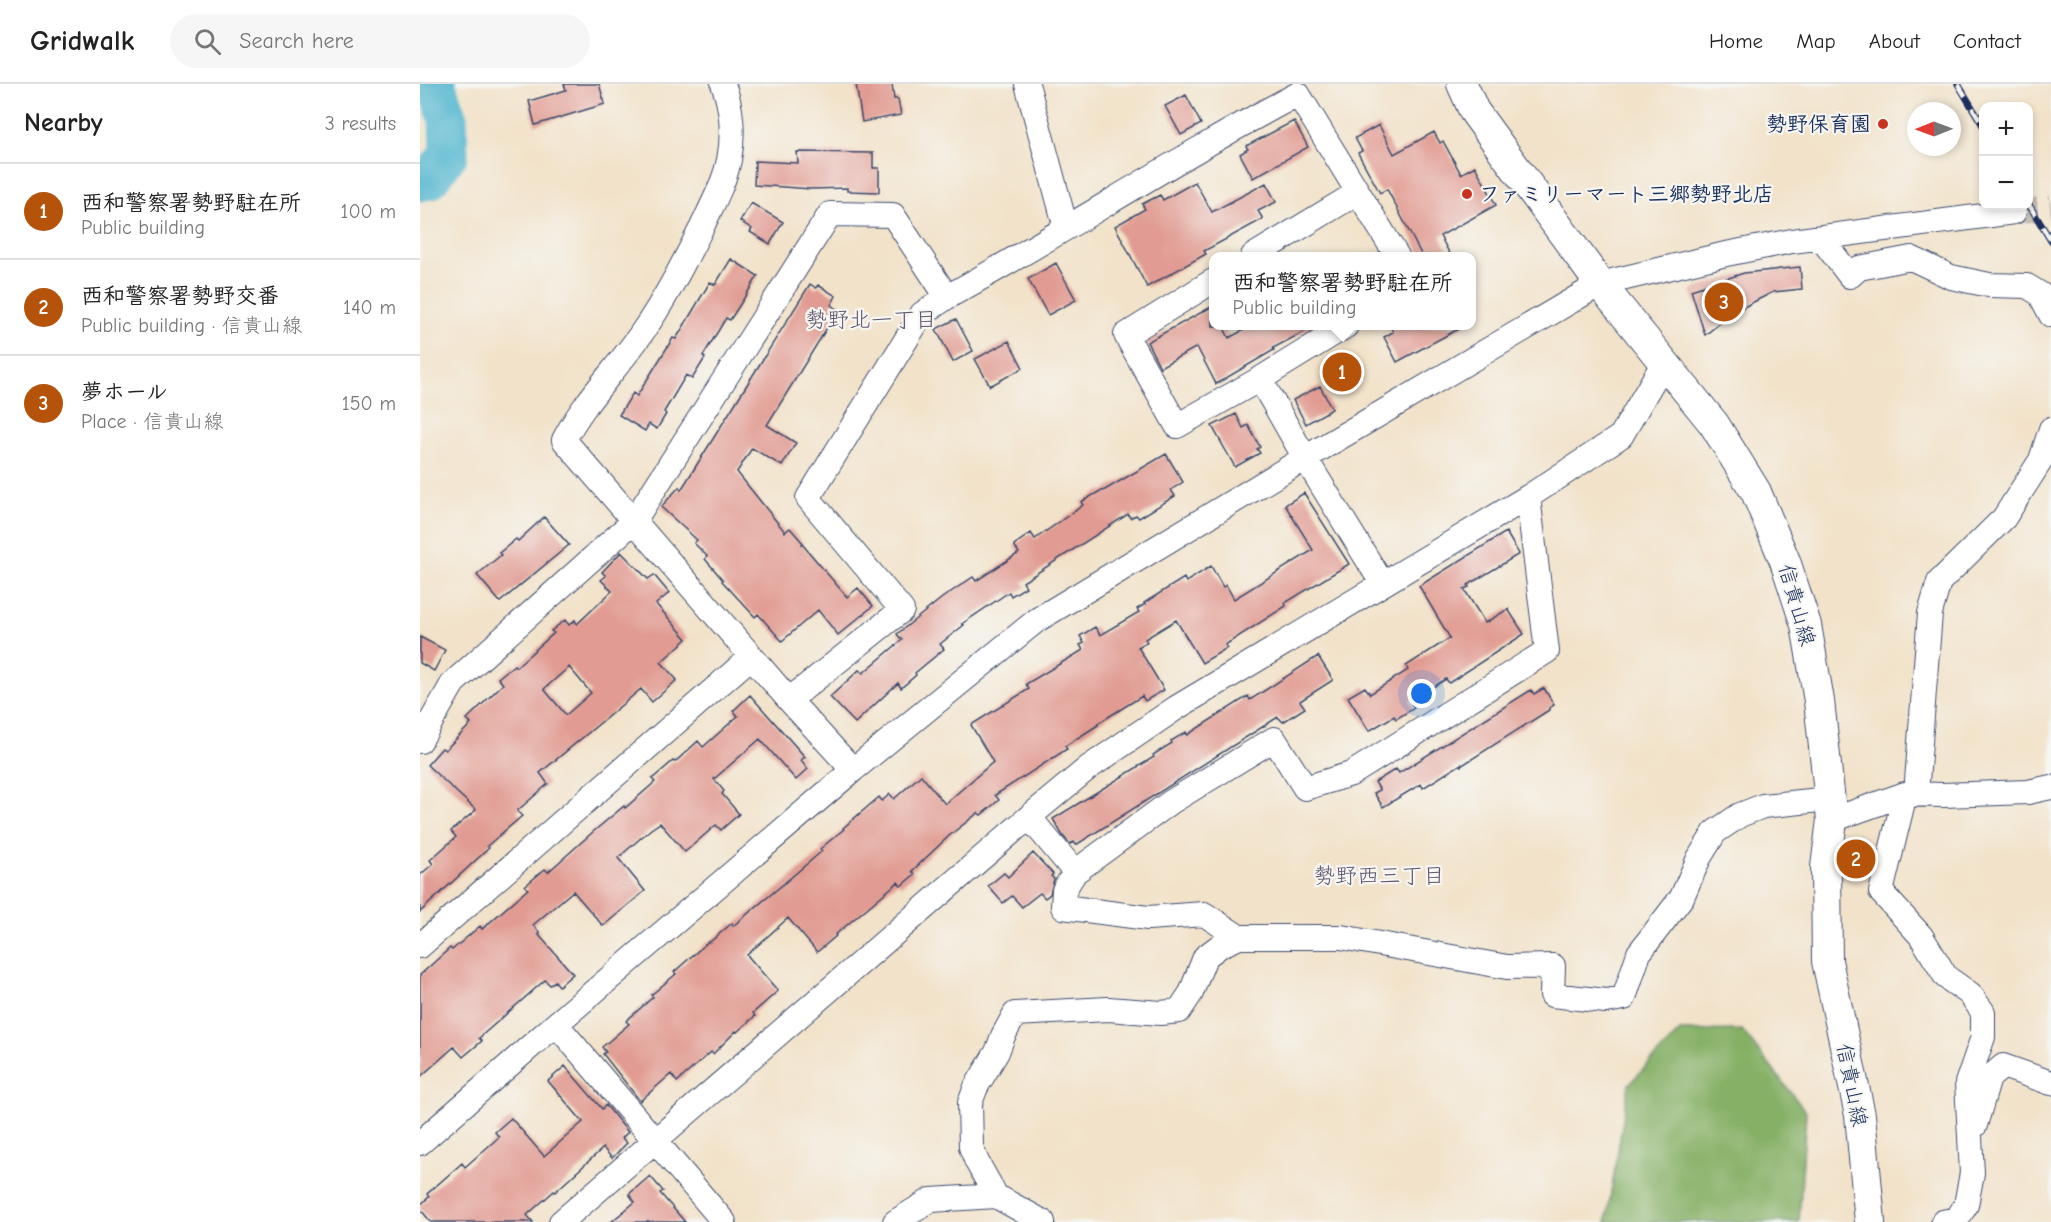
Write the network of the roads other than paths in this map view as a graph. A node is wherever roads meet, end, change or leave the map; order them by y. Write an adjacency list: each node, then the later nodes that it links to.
1 (723, 84): 20 (street)
2 (1027, 84): 6 (street)
3 (1462, 84): 11 (main road, 信貴山線)
4 (1357, 193): 6 (street); 8 (street); 9 (street)
5 (2014, 212): 7 (street)
6 (1066, 228): 12 (street)
7 (1821, 238): 11 (street); 13 (street)
8 (1260, 252)
9 (1394, 252)
10 (1209, 283): 16 (street)
11 (1600, 284): 15 (main road, 信貴山線); 18 (street)
12 (947, 297): 20 (street); 23 (street)
13 (2051, 315)
14 (1340, 330): 16 (street)
15 (1664, 362): 19 (street); 28 (main road, 信貴山線)
16 (1260, 379): 18 (street)
17 (2051, 429): 27 (street)
18 (1305, 458): 21 (street); 25 (street)
19 (1527, 497): 21 (street); 30 (street)
20 (634, 521): 22 (street); 24 (street)
21 (1382, 583): 29 (street)
22 (751, 657): 23 (street); 32 (street)
23 (789, 700): 25 (street)
24 (420, 741)
25 (853, 770): 33 (street)
26 (2051, 787): 27 (street)
27 (1910, 794): 28 (street); 36 (street)
28 (1831, 810): 31 (street); 43 (main road, 信貴山線)
29 (1029, 817): 30 (street); 35 (street)
30 (1075, 872): 31 (street)
31 (1239, 937): 38 (street)
32 (420, 946)
33 (556, 1024): 35 (street); 37 (street)
34 (2051, 1083): 36 (street)
35 (654, 1140): 40 (street); 41 (street)
36 (1970, 1142): 44 (street)
37 (420, 1143)
38 (996, 1196): 39 (street); 42 (street)
39 (900, 1220)
40 (561, 1222)
41 (724, 1222)
42 (1043, 1222)
43 (1870, 1222)
44 (1943, 1222)

